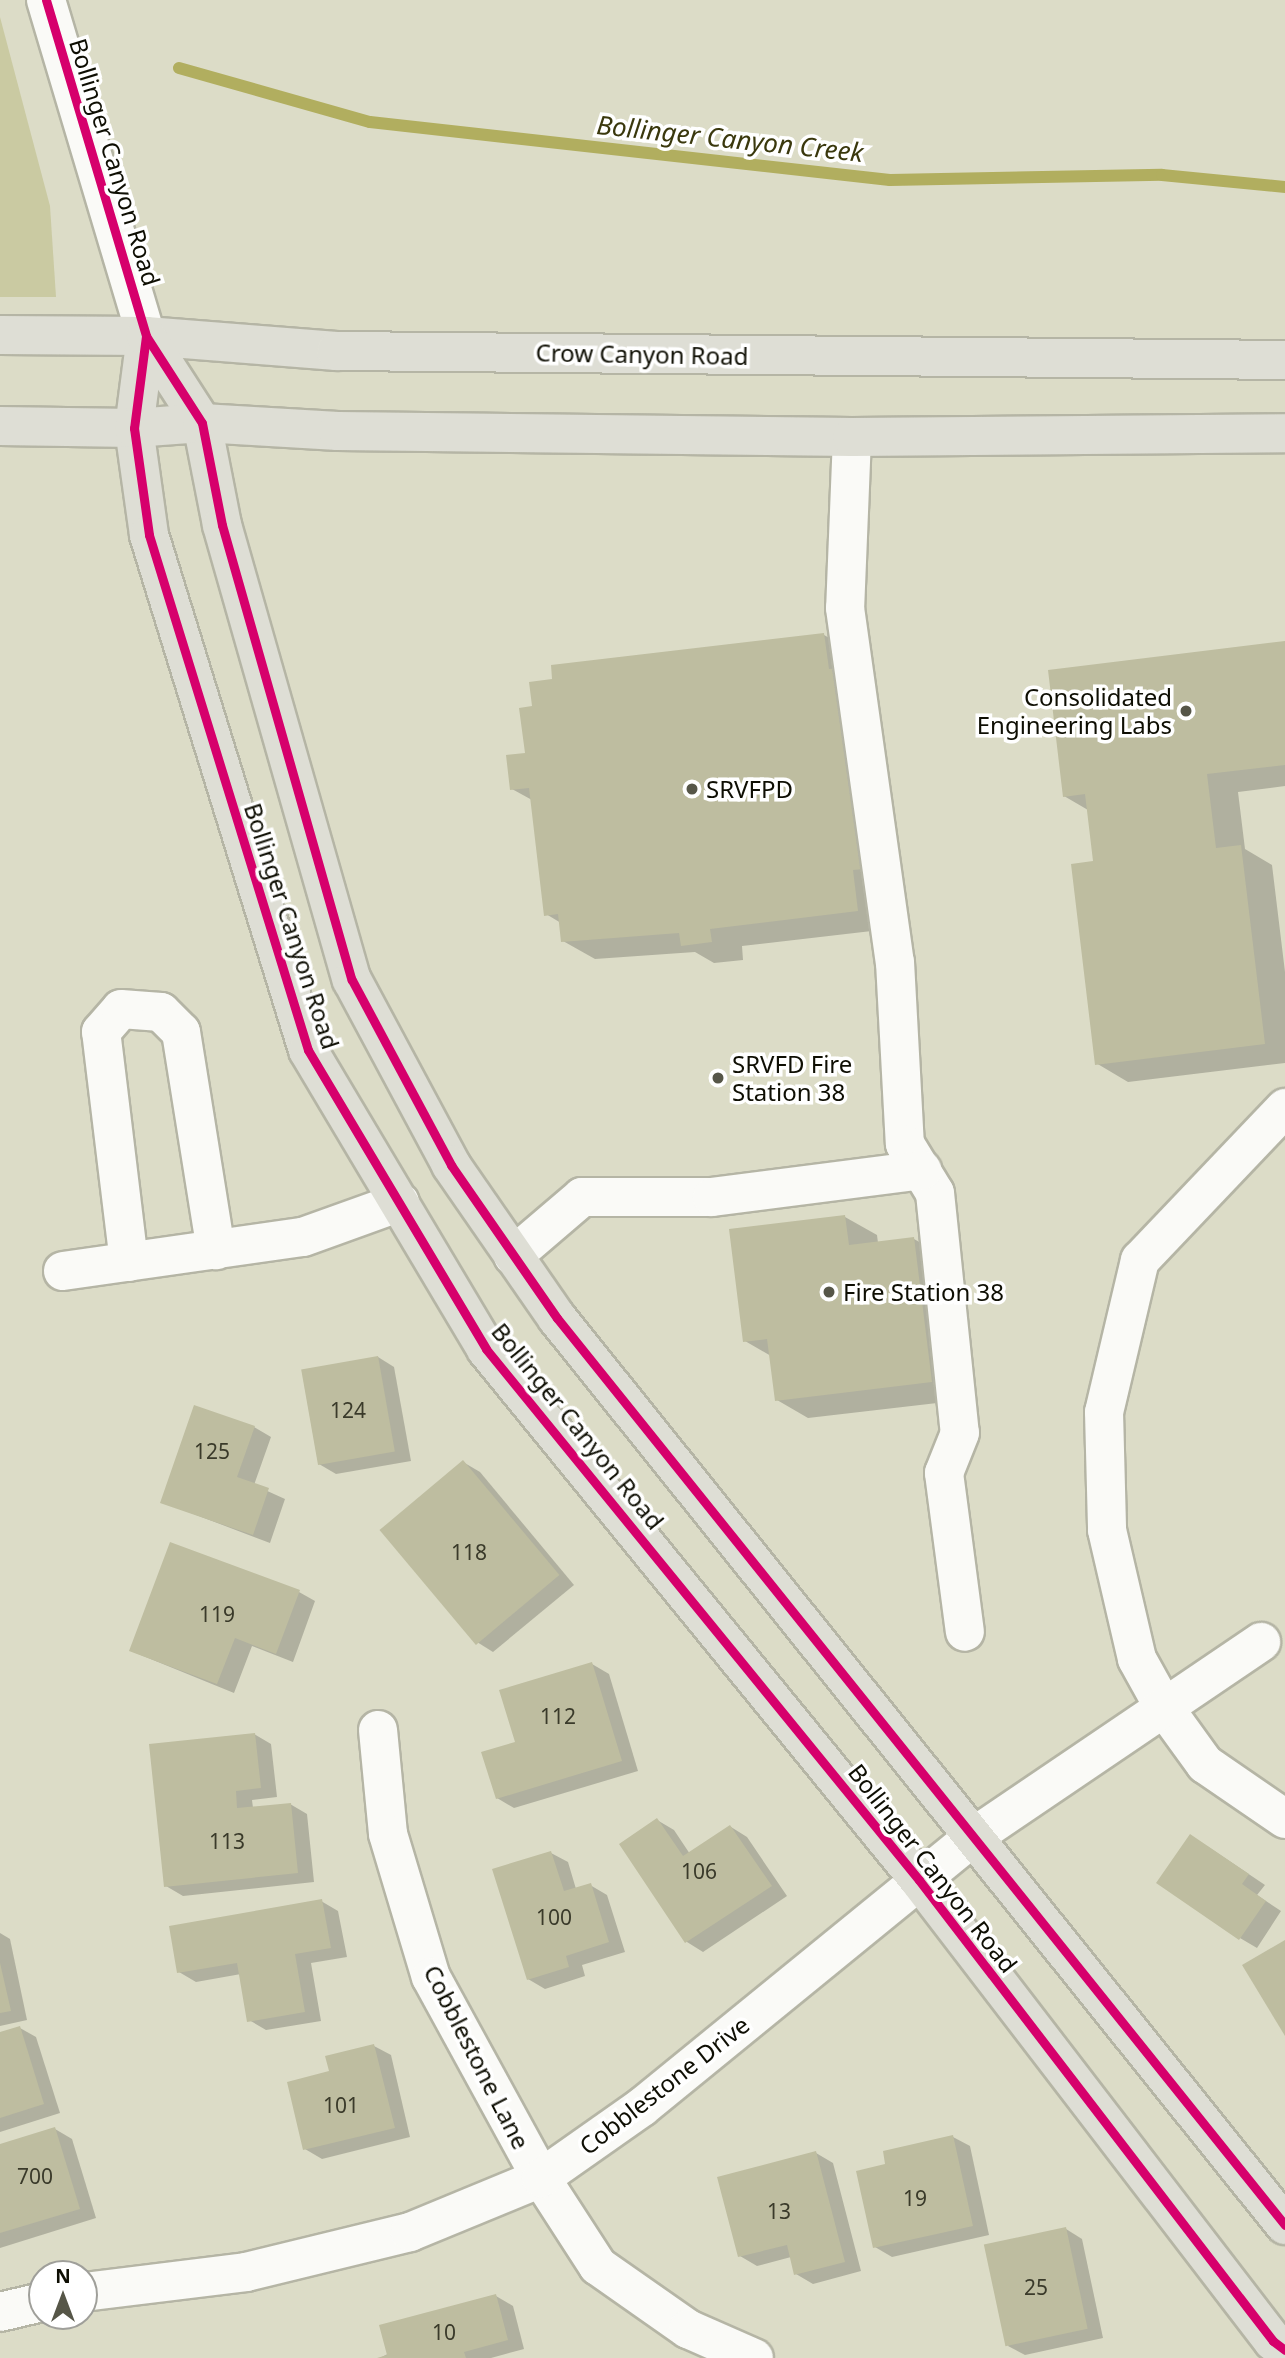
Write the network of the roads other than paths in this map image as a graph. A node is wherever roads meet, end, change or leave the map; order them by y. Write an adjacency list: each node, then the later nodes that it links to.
1 (46, 0): 3 (street, Bollinger Canyon Road)
2 (0, 335): 3 (main road, Crow Canyon Road)
3 (146, 336): 4 (main road, Crow Canyon Road); 5 (main road, Bollinger Canyon Road); 7 (main road, Bollinger Canyon Road)
4 (1285, 360)
5 (202, 423): 7 (main road); 9 (main road); 14 (main road, Bollinger Canyon Road)
6 (0, 426): 7 (main road)
7 (134, 428): 12 (main road, Bollinger Canyon Road)
8 (1285, 433): 9 (main road)
9 (852, 437): 11 (street)
10 (1285, 1108): 19 (street)
11 (922, 1170): 14 (street); 17 (street)
12 (400, 1202): 13 (street); 23 (main road, Bollinger Canyon Road)
13 (216, 1250): 15 (street); 15 (street)
14 (513, 1256): 22 (main road, Bollinger Canyon Road)
15 (129, 1262): 16 (street)
16 (63, 1271)
17 (965, 1632)
18 (1261, 1642): 19 (street, Cobblestone Drive)
19 (1163, 1706): 21 (street); 22 (street, Cobblestone Drive)
20 (378, 1730): 24 (street, Cobblestone Lane)
21 (1285, 1819)
22 (973, 1837): 23 (street, Cobblestone Drive); 25 (main road, Bollinger Canyon Road)
23 (919, 1880): 24 (street, Cobblestone Drive); 29 (main road, Bollinger Canyon Road)
24 (541, 2178): 26 (street, Cobblestone Drive); 30 (street, Cobblestone Lane)
25 (1285, 2225)
26 (98, 2290)
27 (28, 2305): 28 (street)
28 (0, 2312)
29 (1285, 2350)
30 (754, 2358)

